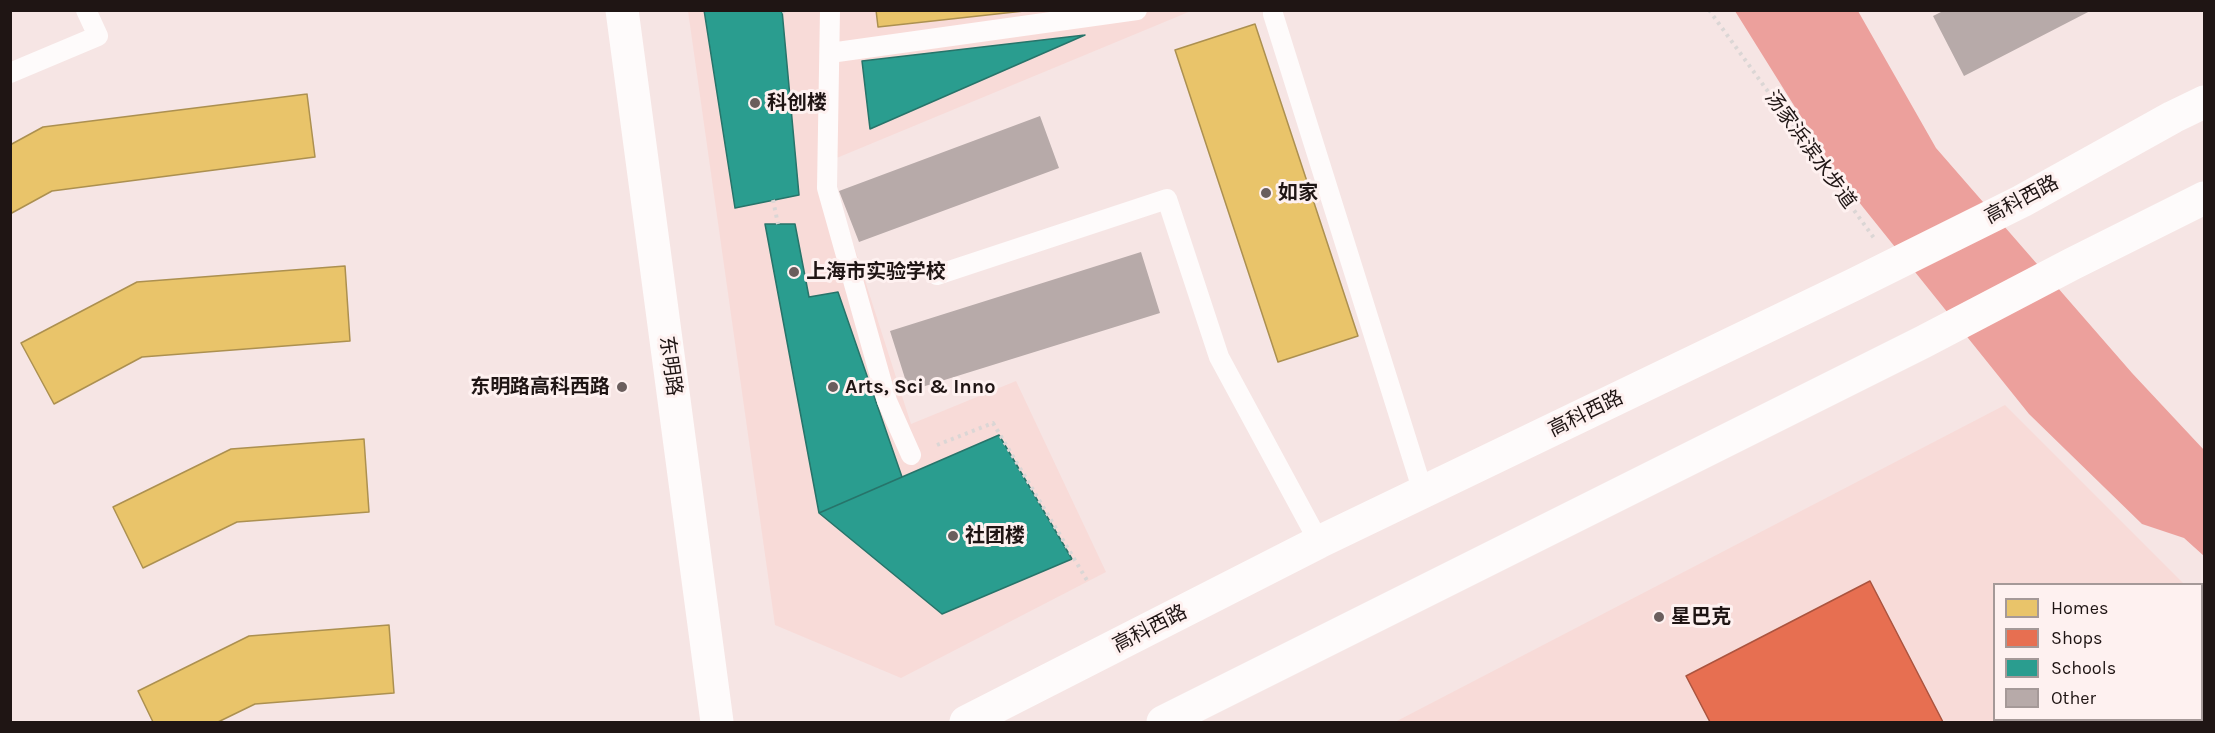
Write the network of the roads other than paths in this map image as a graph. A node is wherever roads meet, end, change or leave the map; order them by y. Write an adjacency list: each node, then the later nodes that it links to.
1 (86, 10): 7 (lane)
2 (622, 10): 14 (main road, 东明路)
3 (830, 10): 6 (lane)
4 (1137, 10): 6 (lane)
5 (1273, 14): 12 (lane)
6 (830, 53): 11 (lane)
7 (10, 73)
8 (2205, 102): 12 (main road, 高科西路)
9 (2205, 198): 16 (main road)
10 (937, 275): 13 (lane)
11 (911, 455)
12 (1423, 492): 13 (main road, 高科西路)
13 (1319, 542): 15 (main road, 高科西路)
14 (717, 723)
15 (966, 723)
16 (1163, 723)

